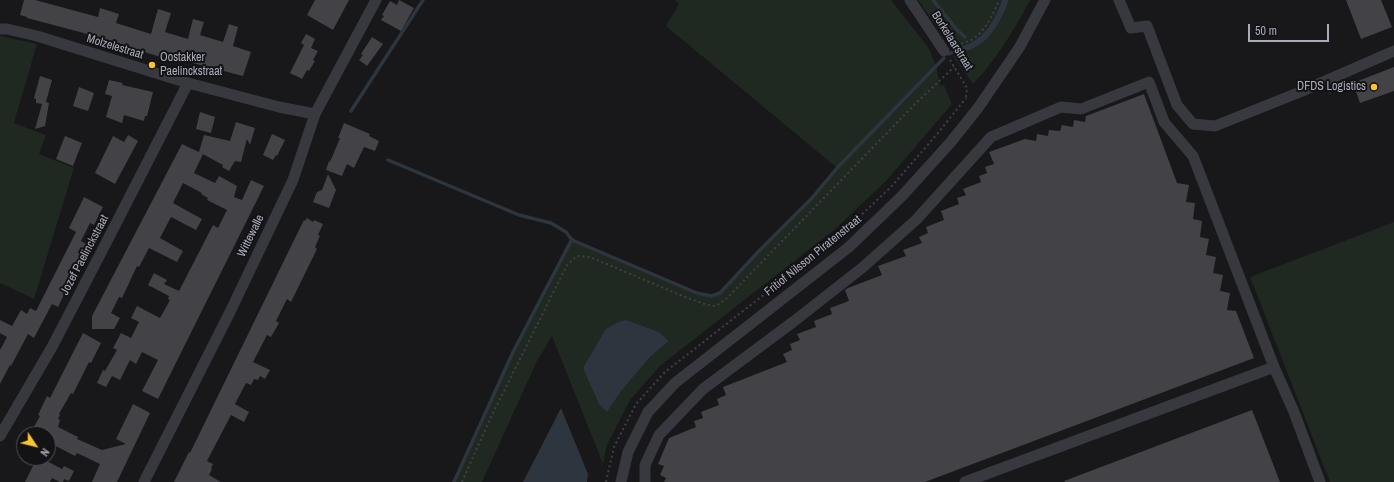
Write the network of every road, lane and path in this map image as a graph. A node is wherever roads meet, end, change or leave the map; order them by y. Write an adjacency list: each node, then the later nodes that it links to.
1 (376, 0): 11 (street, Wittewalle)
2 (910, 0): 7 (street, Borkelaarstraat)
3 (998, 0): 7 (path)
4 (1045, 0): 17 (street, Fritiof Nilsson Piratenstraat)
5 (1119, 0): 8 (street)
6 (0, 29): 10 (street, Molzelestraat)
7 (944, 51): 9 (path, Borkelaarstraat)
8 (1394, 51)
9 (954, 67): 15 (path); 16 (path, Borkelaarstraat)
10 (188, 83): 11 (street, Molzelestraat); 13 (street, Jozef Paelinckstraat)
11 (315, 114): 14 (street, Wittewalle)
12 (1274, 367): 18 (street); 19 (street); 20 (street)
13 (0, 436)
14 (144, 482)
15 (462, 482)
16 (606, 482)
17 (621, 482)
18 (645, 482)
19 (965, 482)
20 (1320, 482)

